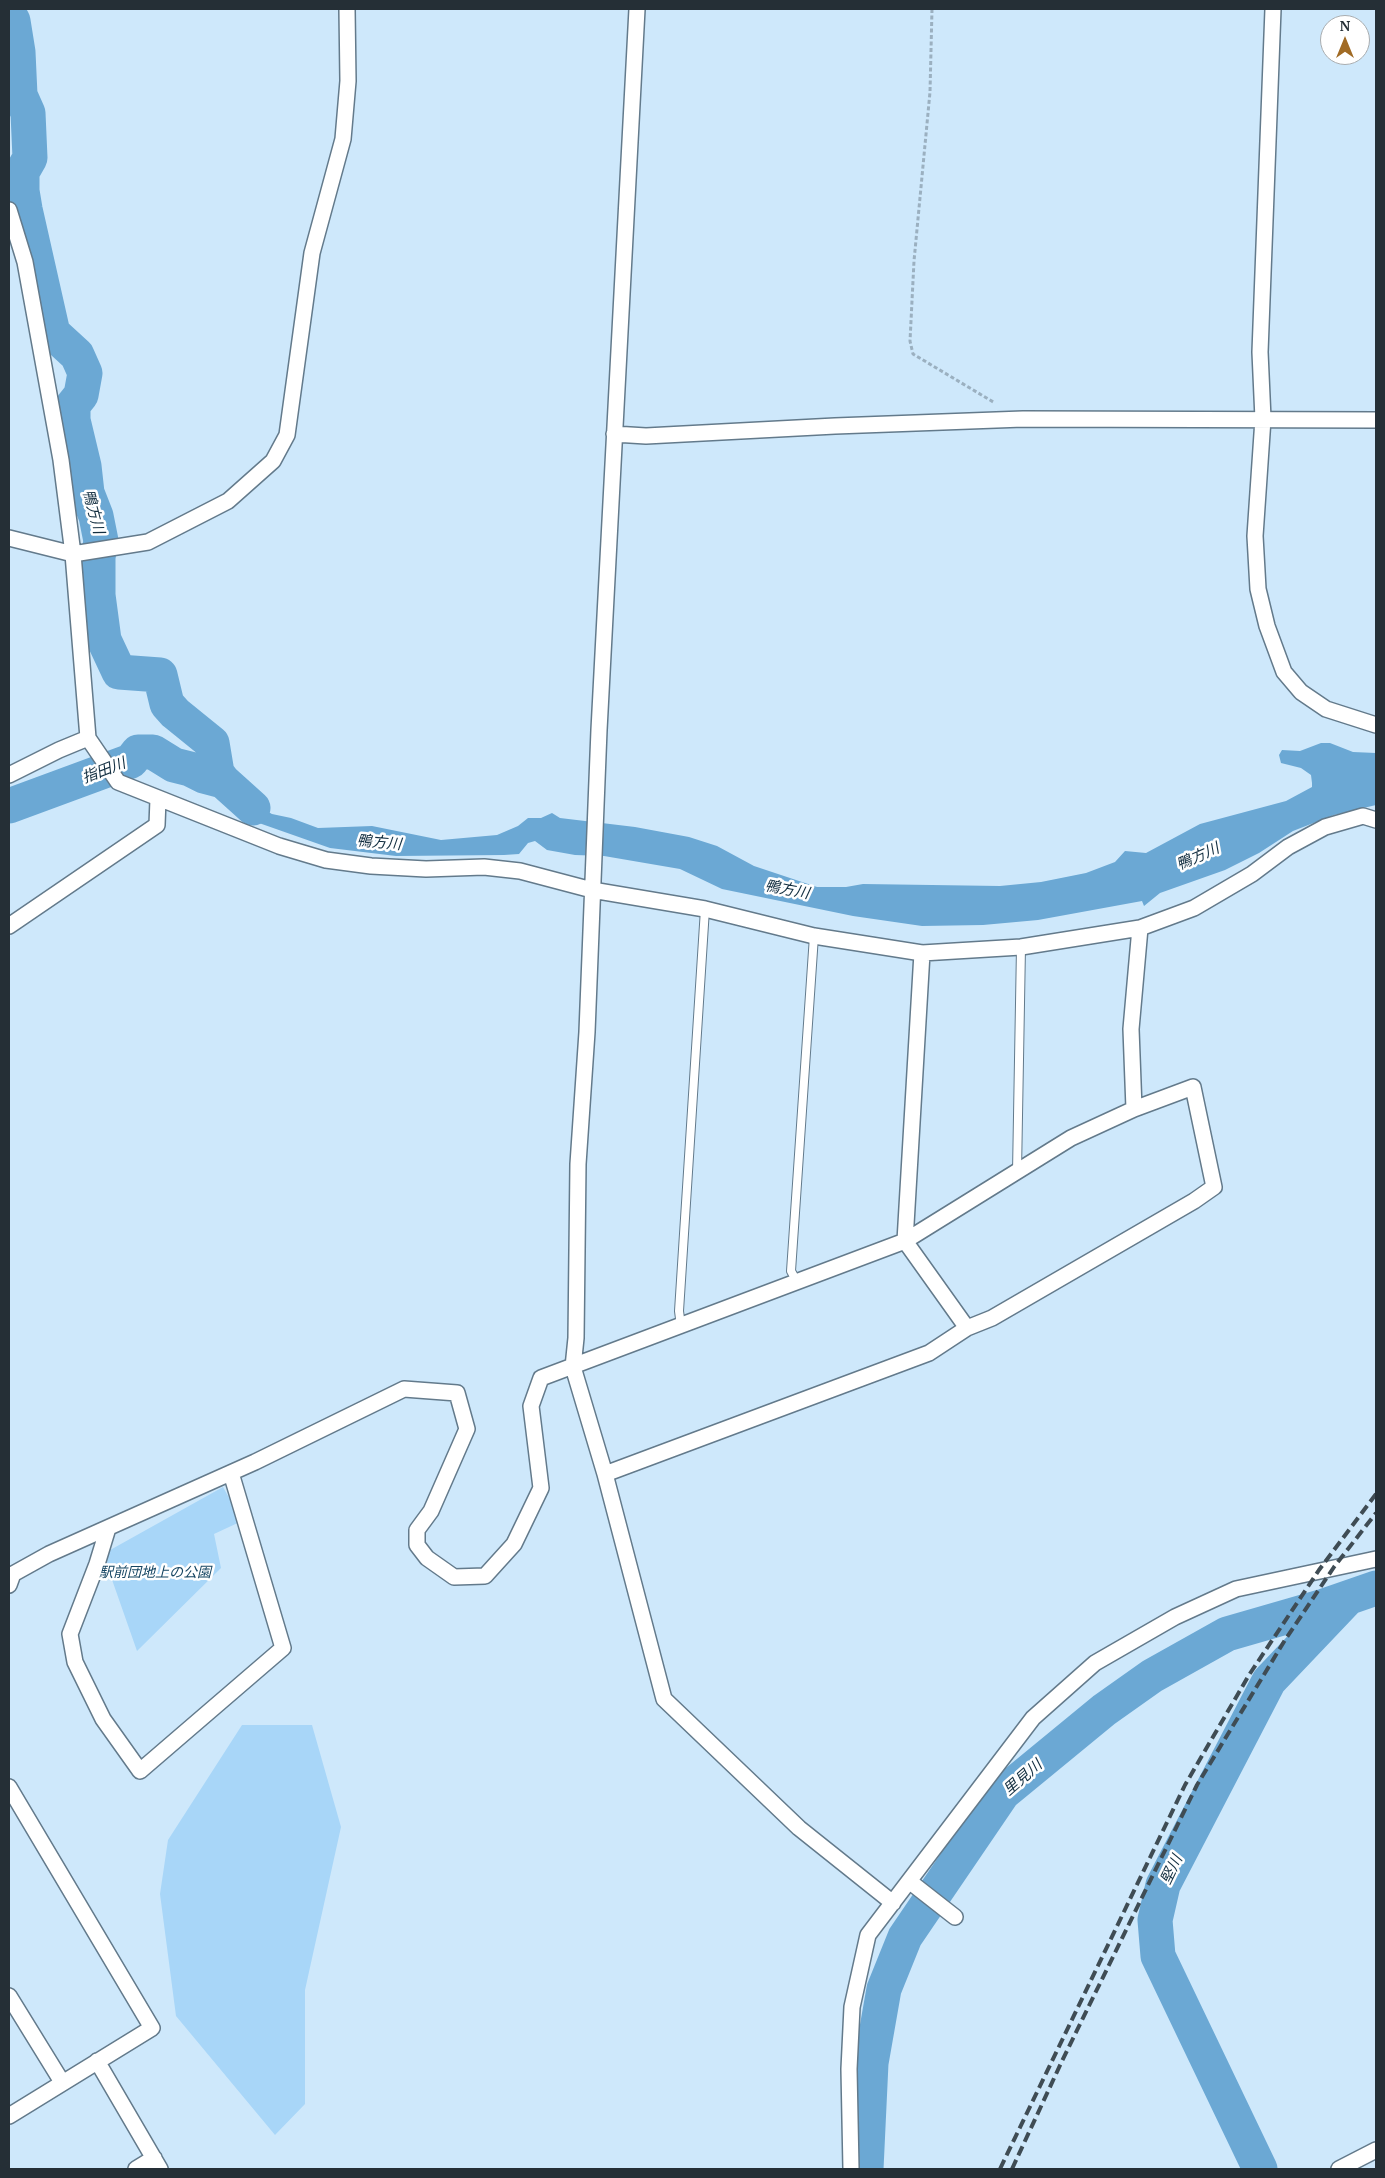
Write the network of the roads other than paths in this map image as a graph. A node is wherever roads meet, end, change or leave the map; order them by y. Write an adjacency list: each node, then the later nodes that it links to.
1 (347, 9): 9 (street)
2 (637, 9): 7 (street)
3 (1273, 9): 5 (street)
4 (9, 210): 9 (street)
5 (1263, 419): 6 (street); 7 (street); 10 (street)
6 (1376, 420)
7 (614, 434): 15 (street)
8 (9, 538): 9 (street)
9 (73, 554): 11 (street)
10 (1376, 725)
11 (93, 743): 12 (street); 13 (street)
12 (9, 776)
13 (158, 799): 15 (street); 17 (street)
14 (1376, 820): 18 (street)
15 (592, 890): 16 (street); 28 (street)
16 (706, 910): 19 (street); 26 (lane)
17 (9, 926)
18 (1140, 928): 20 (street); 22 (street)
19 (814, 936): 21 (street); 25 (lane)
20 (1021, 947): 21 (street); 23 (lane)
21 (922, 953): 24 (street)
22 (1134, 1109): 23 (street); 27 (street)
23 (1017, 1172): 24 (street)
24 (905, 1241): 25 (street); 27 (street)
25 (796, 1282): 26 (street)
26 (681, 1326): 28 (street)
27 (967, 1328): 30 (street)
28 (573, 1367): 29 (street); 30 (street)
29 (231, 1473): 31 (street); 31 (street)
30 (605, 1474): 36 (street)
31 (108, 1528): 33 (street)
32 (1376, 1559): 35 (street)
33 (9, 1585)
34 (9, 1787): 39 (street)
35 (909, 1881): 36 (street); 37 (street)
36 (893, 1903): 45 (street)
37 (956, 1917)
38 (9, 1996): 40 (street)
39 (97, 2061): 40 (street); 43 (street)
40 (62, 2082): 41 (street)
41 (9, 2116)
42 (1376, 2150): 46 (street)
43 (157, 2164): 44 (street)
44 (136, 2169)
45 (851, 2169)
46 (1339, 2169)

